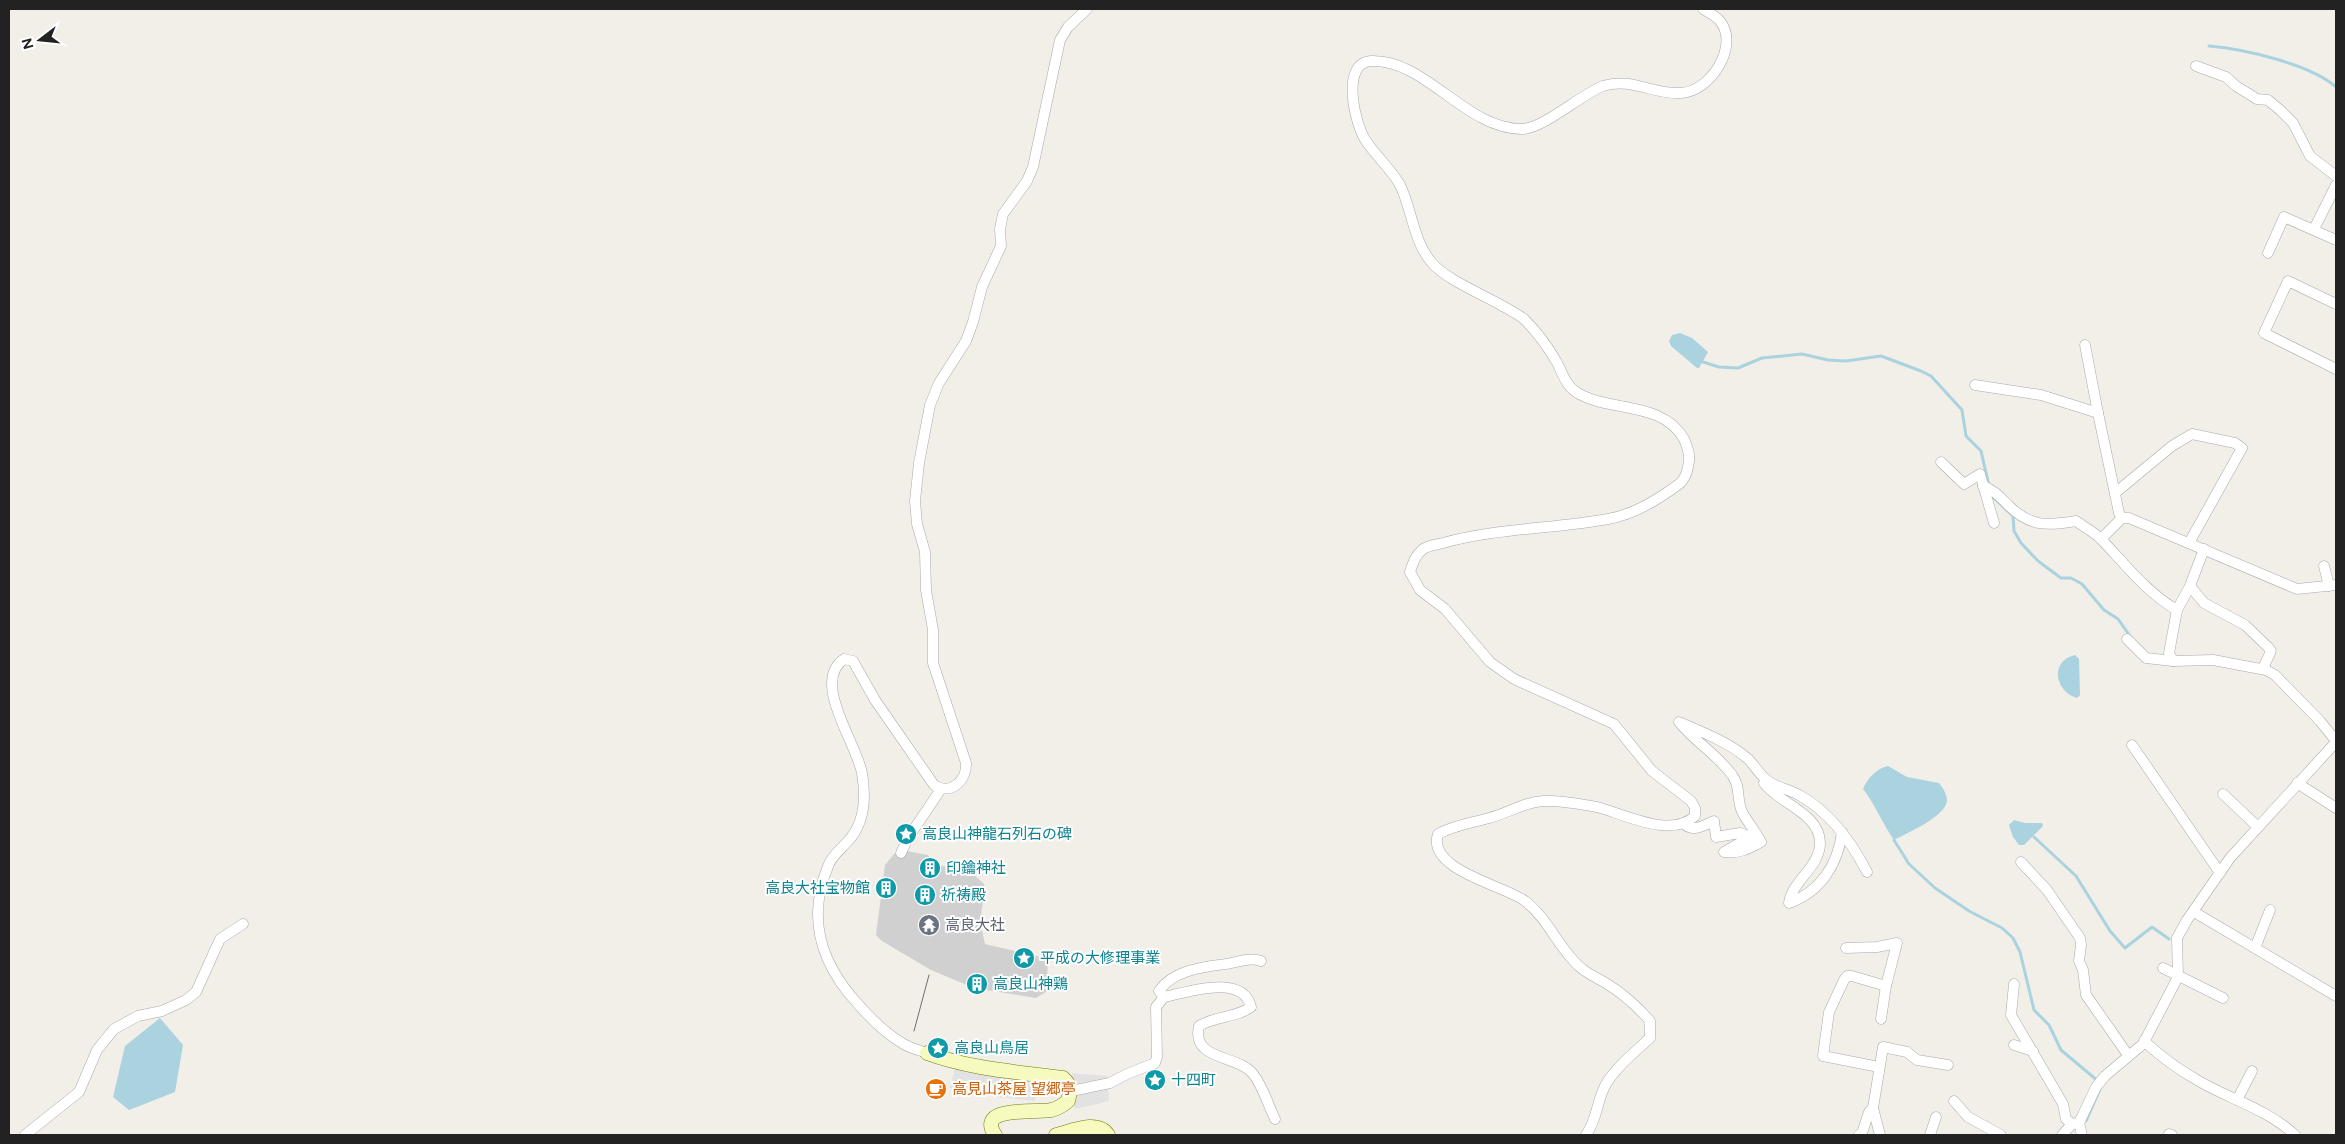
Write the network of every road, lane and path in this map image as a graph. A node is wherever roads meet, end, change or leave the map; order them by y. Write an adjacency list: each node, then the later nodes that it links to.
1 (1087, 9): 33 (street)
2 (1704, 9): 36 (street)
3 (2196, 66): 4 (street)
4 (2336, 176)
5 (2336, 184): 6 (street)
6 (2314, 229): 7 (street); 8 (street)
7 (2336, 240)
8 (2268, 253)
9 (2336, 304): 11 (street)
10 (2085, 344): 13 (street)
11 (2336, 369)
12 (1974, 384): 13 (street)
13 (2098, 413): 16 (street)
14 (1941, 462): 15 (street)
15 (1988, 488): 18 (street); 19 (street)
16 (2115, 493): 17 (street); 20 (street)
17 (2122, 518): 19 (street); 20 (street)
18 (1994, 523)
19 (2101, 539): 25 (street)
20 (2189, 543): 21 (street)
21 (2204, 549): 23 (street); 24 (street)
22 (2324, 566): 24 (street)
23 (2190, 586): 25 (street); 28 (street)
24 (2333, 586)
25 (2177, 610): 27 (street)
26 (2127, 639): 27 (street)
27 (2174, 662): 28 (street)
28 (2266, 670): 29 (street)
29 (2336, 742): 32 (street)
30 (2132, 745): 44 (street)
31 (1758, 773): 37 (street); 40 (street); 40 (street)
32 (2297, 783): 35 (street); 39 (street)
33 (940, 789): 41 (street); 62 (street)
34 (2223, 794): 39 (street)
35 (2336, 808)
36 (1695, 812): 37 (street); 38 (street)
37 (1714, 821): 38 (street)
38 (1683, 823): 78 (street)
39 (2258, 827): 44 (street)
40 (1842, 832): 43 (street)
41 (902, 852)
42 (2021, 862): 63 (street)
43 (1867, 872)
44 (2220, 873): 46 (street)
45 (2270, 910): 49 (street)
46 (2194, 912): 49 (street); 52 (street)
47 (243, 924): 74 (street)
48 (1846, 948): 54 (street)
49 (2255, 948): 55 (street)
50 (1261, 961): 56 (street)
51 (2163, 968): 52 (street)
52 (2178, 975): 57 (street); 59 (street)
53 (2014, 984): 61 (street)
54 (1886, 986): 58 (street); 65 (street)
55 (2336, 996)
56 (1164, 997): 67 (street); 72 (street)
57 (2223, 998)
58 (1881, 1019)
59 (2144, 1041): 63 (street); 68 (street)
60 (2014, 1044): 61 (street)
61 (2033, 1051): 73 (street)
62 (927, 1053): 67 (street)
63 (2128, 1056): 73 (street)
64 (1948, 1064): 65 (street)
65 (1879, 1067): 70 (street)
66 (2252, 1071): 68 (street)
67 (1071, 1091): 75 (street)
68 (2237, 1100): 85 (street)
69 (1954, 1101): 82 (street)
70 (1873, 1108): 79 (street); 80 (street)
71 (1936, 1117): 81 (street)
72 (1275, 1120)
73 (2076, 1124): 83 (street); 84 (street)
74 (25, 1135)
75 (995, 1135)
76 (1056, 1135): 77 (street)
77 (1108, 1135)
78 (1586, 1135)
79 (1859, 1135)
80 (1880, 1135)
81 (1930, 1135)
82 (2001, 1135)
83 (2062, 1135)
84 (2082, 1135)
85 (2295, 1135)

